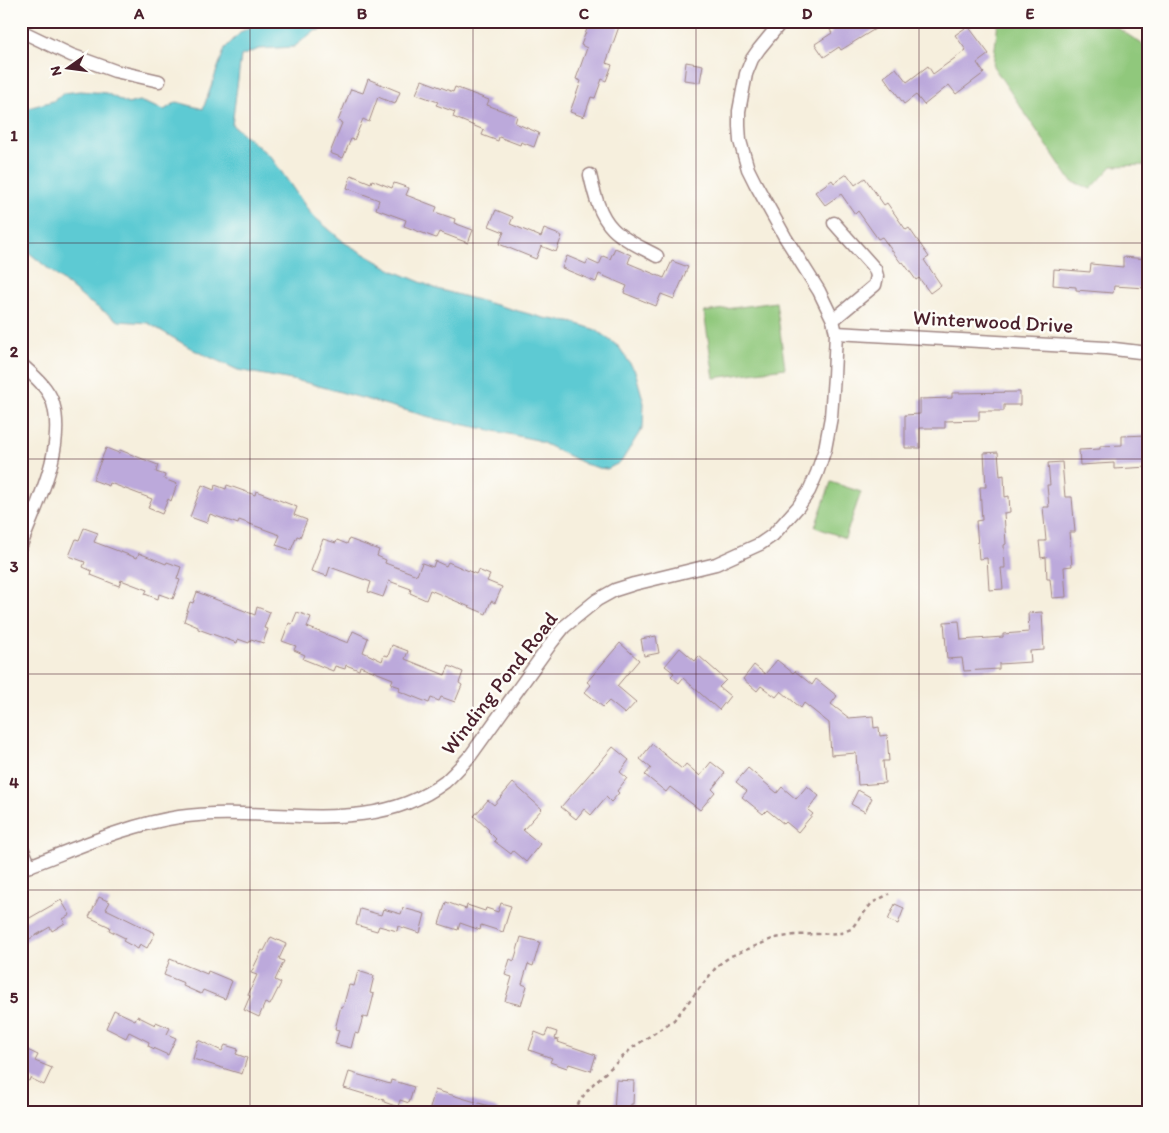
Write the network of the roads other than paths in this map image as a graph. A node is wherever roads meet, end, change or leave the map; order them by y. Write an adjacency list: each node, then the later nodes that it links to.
1 (782, 21): 7 (street, Winding Pond Road)
2 (21, 31): 3 (street)
3 (158, 81)
4 (590, 175): 6 (street)
5 (834, 223): 7 (street)
6 (657, 256)
7 (834, 326): 8 (street, Winterwood Drive); 12 (street, Winding Pond Road)
8 (1148, 353)
9 (21, 364): 10 (street)
10 (21, 545)
11 (21, 846): 12 (street)
12 (25, 867)

